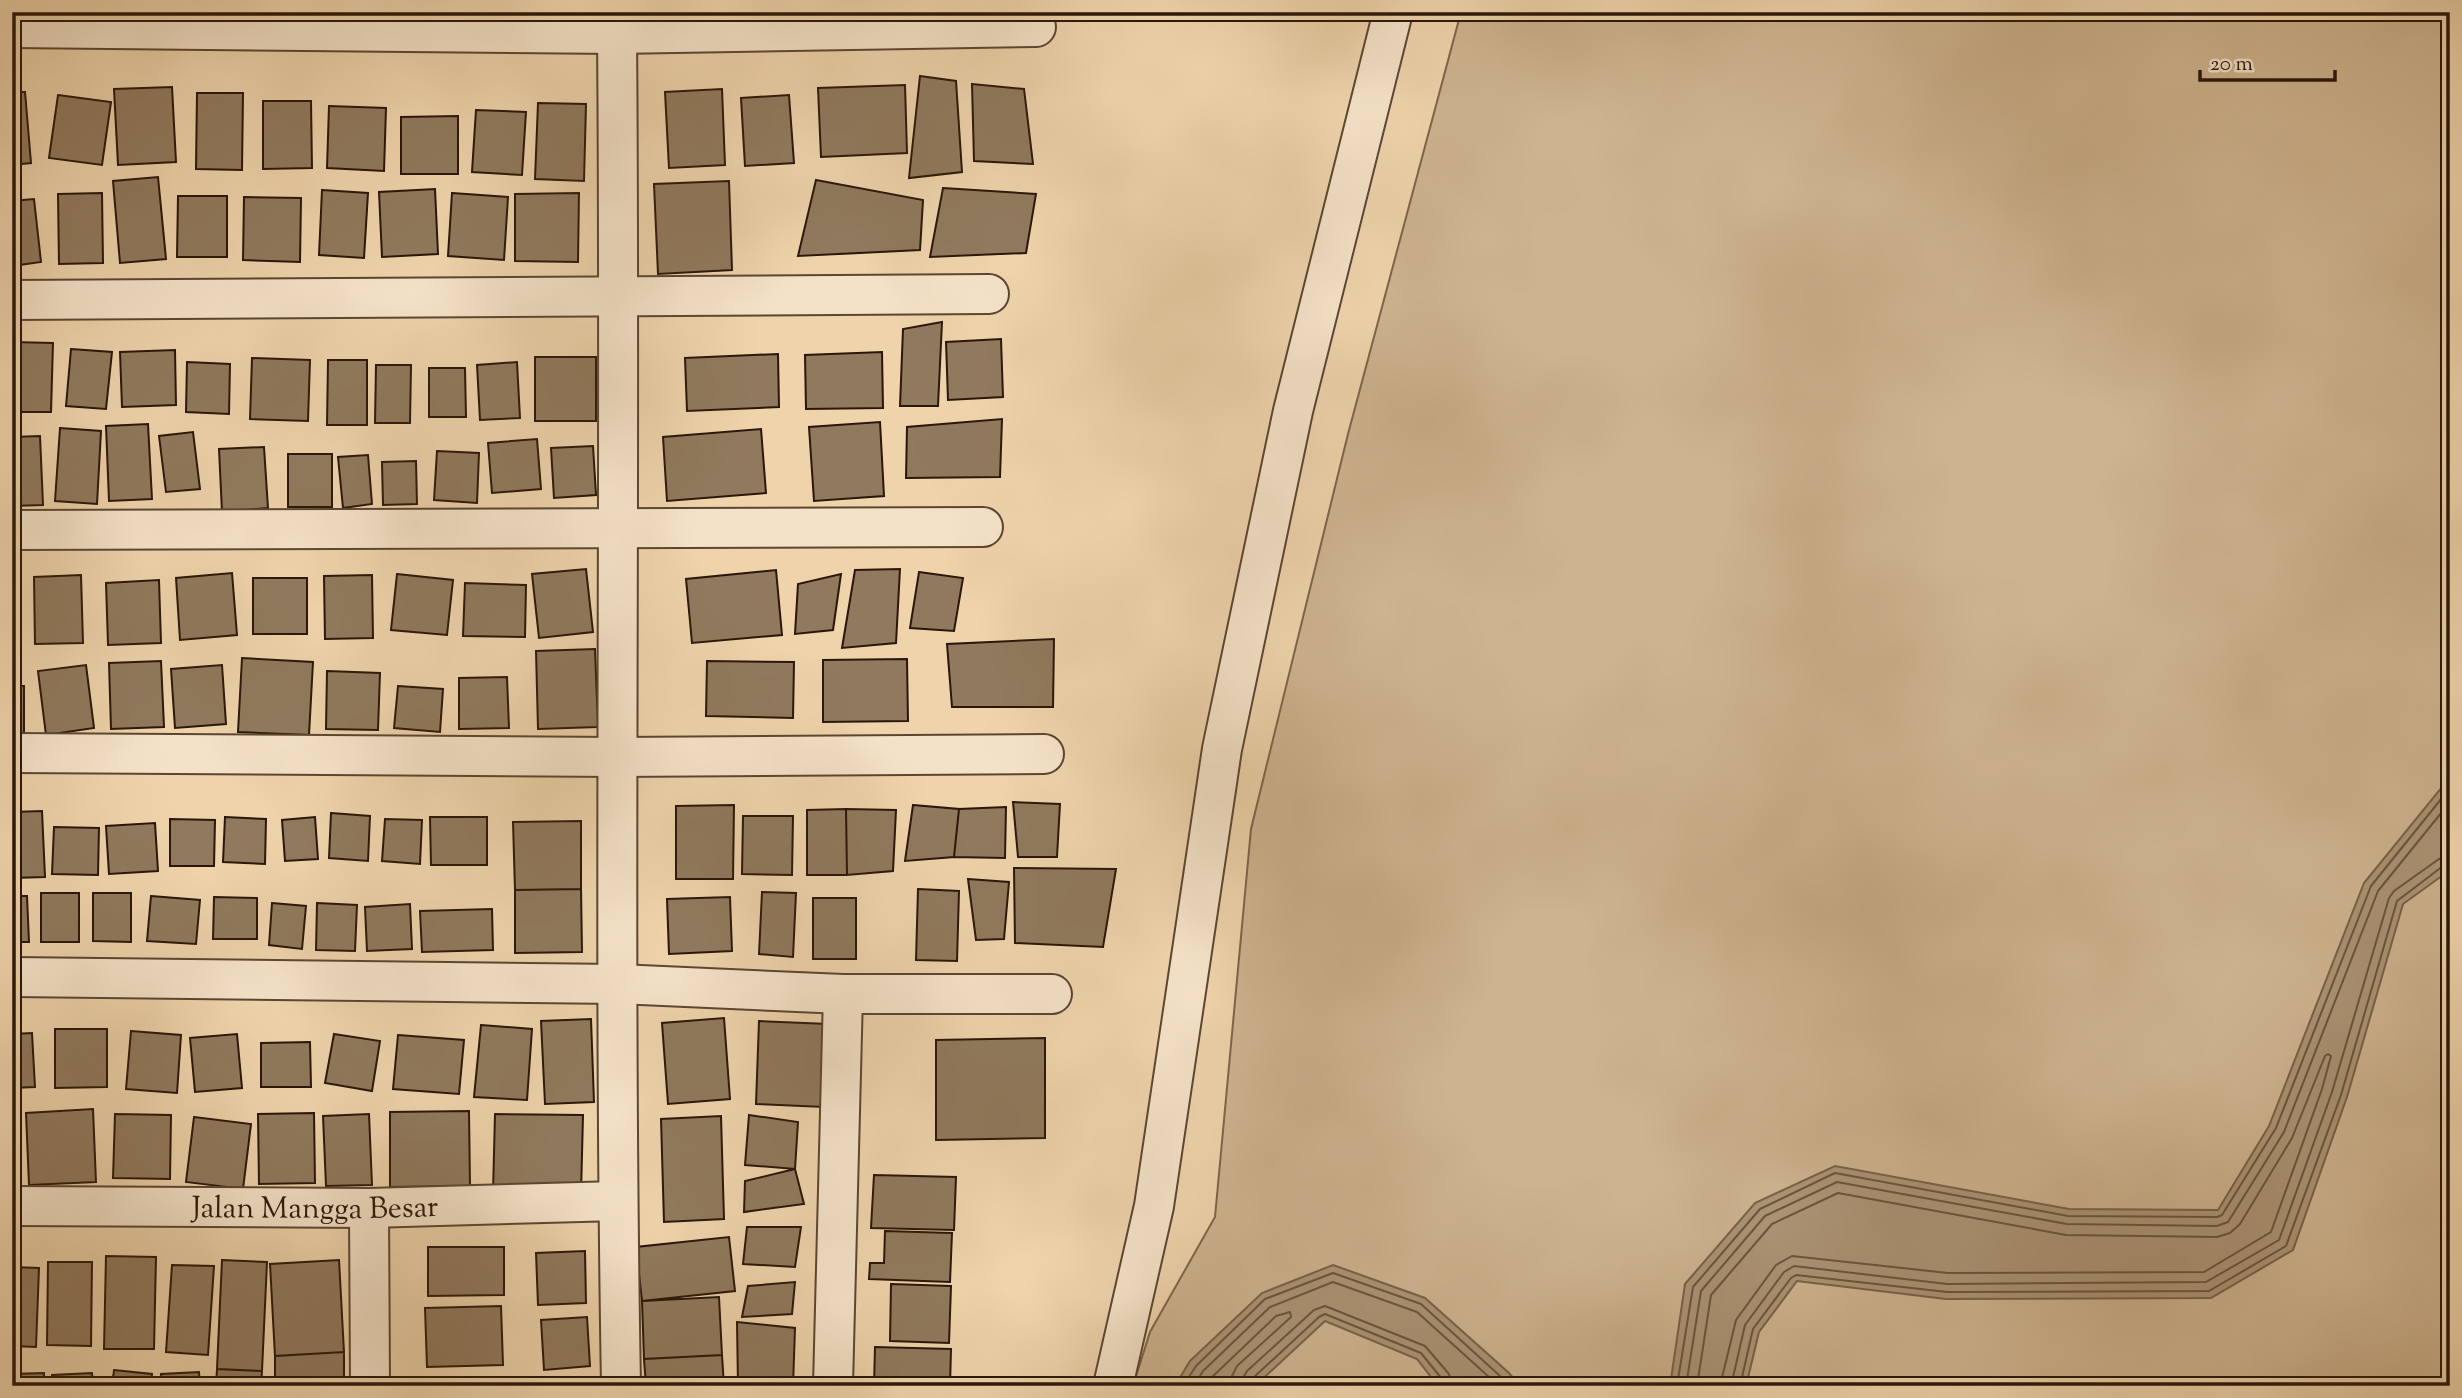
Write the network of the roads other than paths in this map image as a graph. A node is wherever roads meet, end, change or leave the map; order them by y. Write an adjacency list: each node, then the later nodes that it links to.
1 (1393, 12): 24 (street)
2 (1036, 27): 4 (street)
3 (12, 28): 4 (street)
4 (617, 34): 6 (street)
5 (989, 294): 6 (street)
6 (620, 295): 7 (street); 9 (street)
7 (12, 300)
8 (983, 527): 9 (street)
9 (618, 529): 10 (street); 13 (street)
10 (12, 530)
11 (12, 753): 13 (street)
12 (1044, 754): 13 (street)
13 (617, 757): 15 (street)
14 (12, 977): 15 (street)
15 (618, 984): 16 (street); 18 (street)
16 (843, 994): 17 (street); 23 (street)
17 (1052, 994)
18 (618, 1201): 20 (street, Jalan Mangga Besar); 22 (street)
19 (12, 1206): 20 (street, Jalan Mangga Besar)
20 (369, 1208): 21 (street)
21 (370, 1386)
22 (621, 1386)
23 (833, 1386)
24 (1113, 1386)

